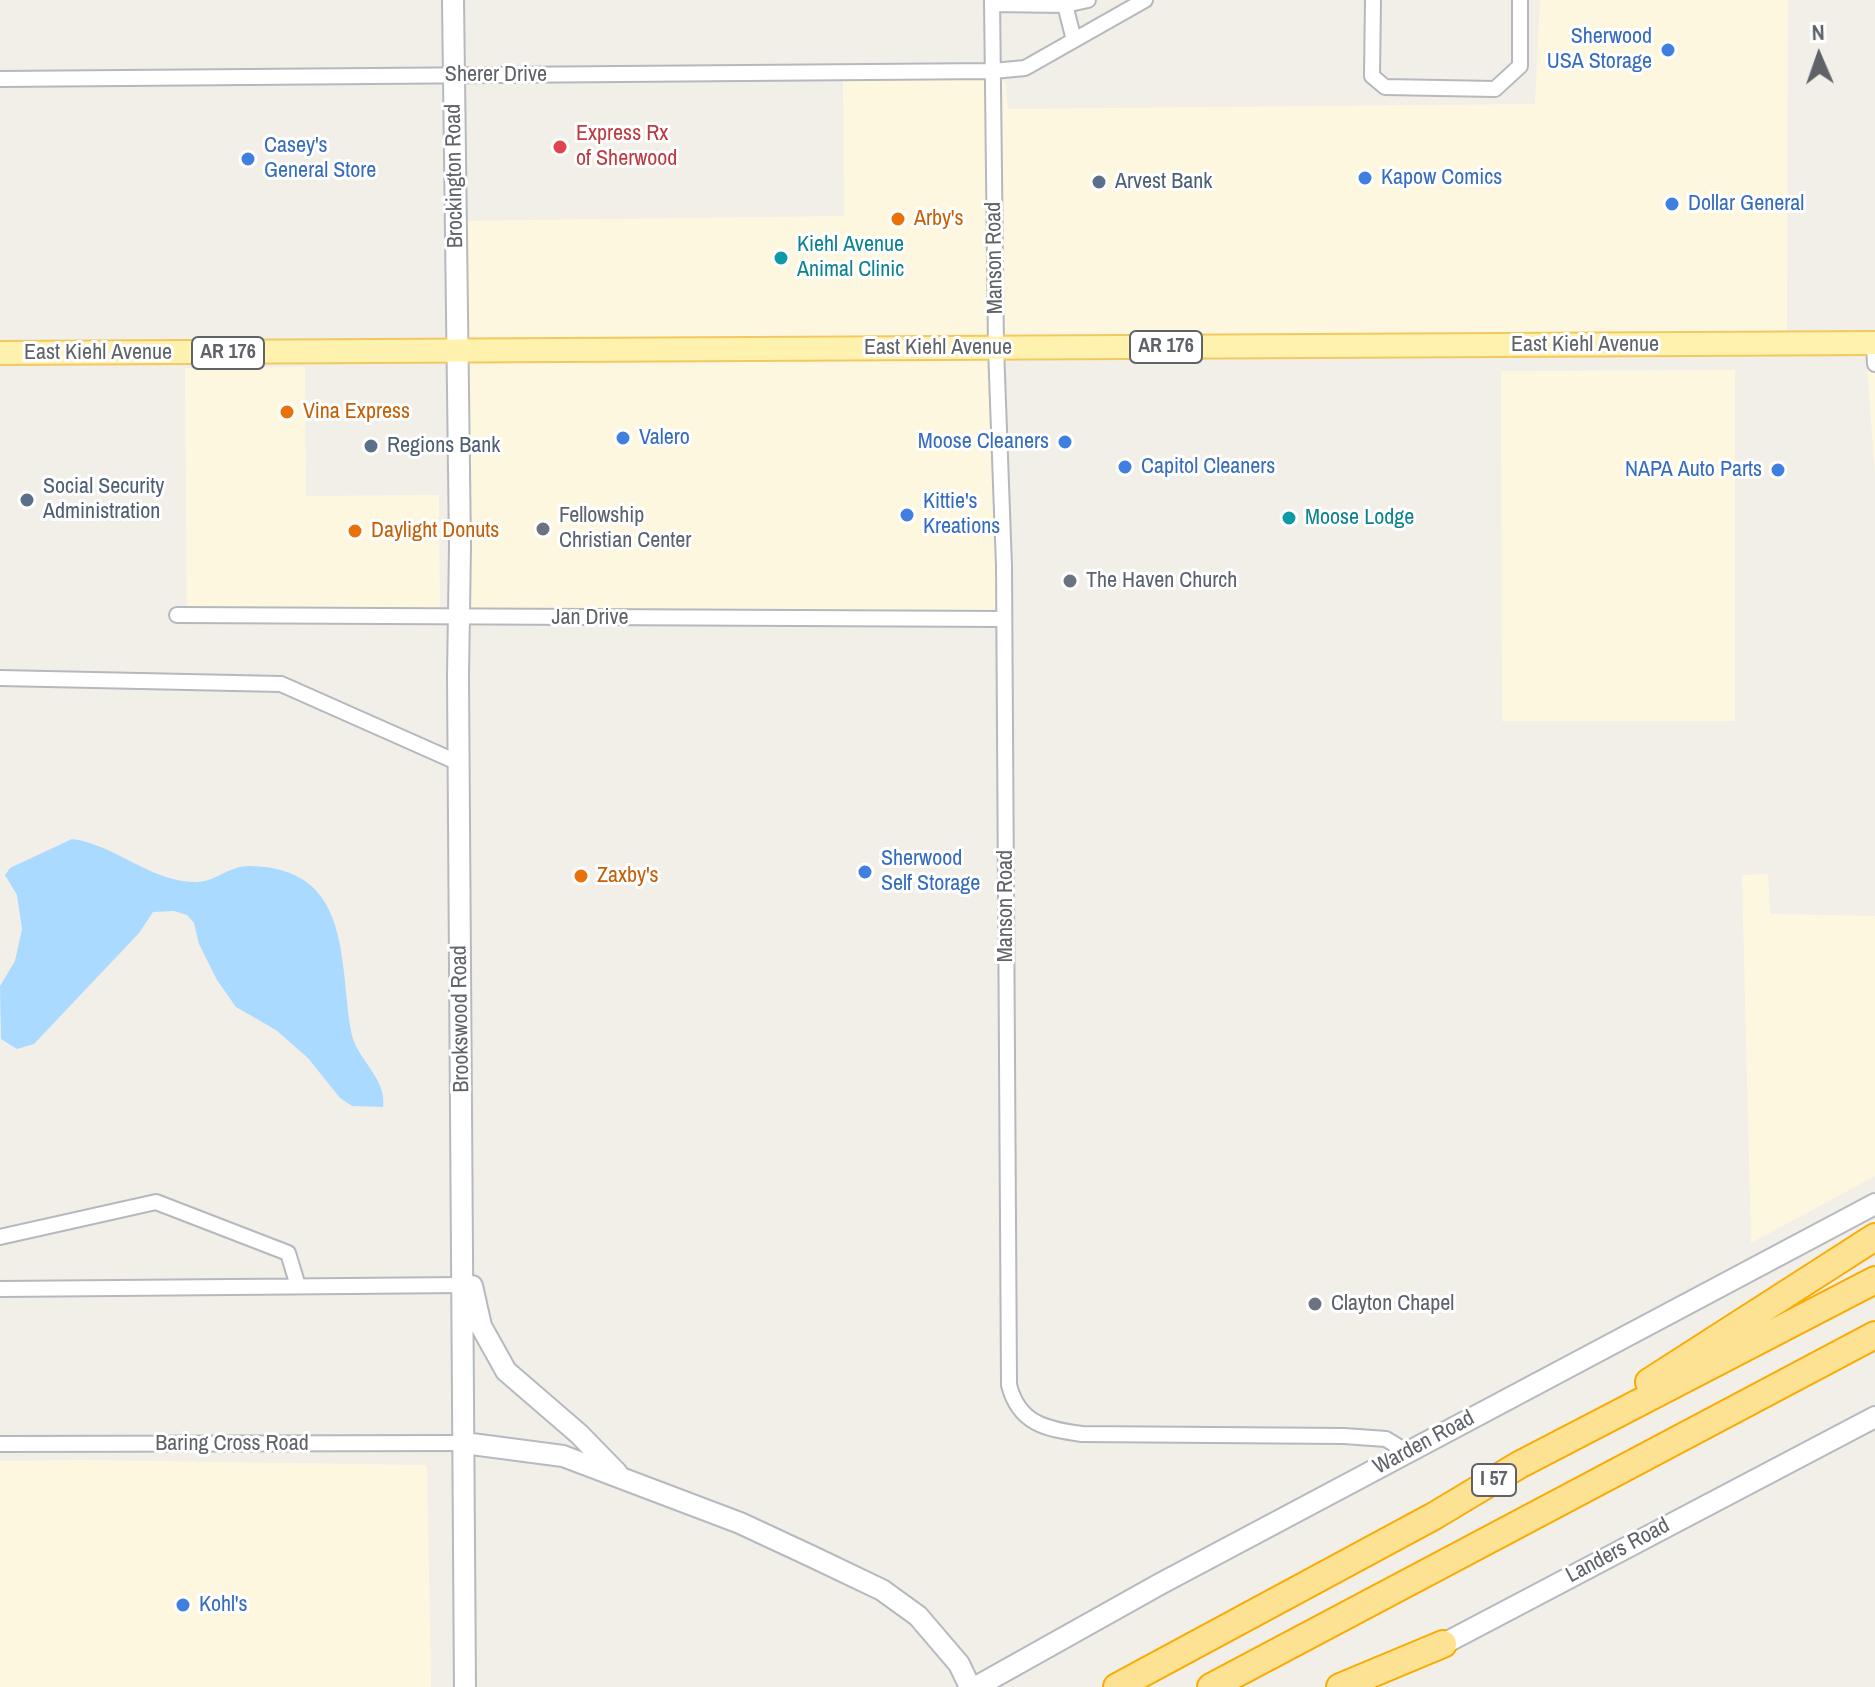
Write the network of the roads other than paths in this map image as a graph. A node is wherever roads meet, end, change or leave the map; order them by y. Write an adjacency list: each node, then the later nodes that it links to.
1 (453, 0): 12 (main road, Brockington Road)
2 (1088, 0): 8 (street)
3 (1113, 0): 9 (street)
4 (1145, 0): 9 (street, Sherer Drive)
5 (1373, 0): 6 (street)
6 (1520, 0)
7 (992, 2): 8 (street); 11 (street, Manson Road)
8 (1065, 5): 10 (street)
9 (1121, 14): 10 (street, Sherer Drive)
10 (1074, 40): 11 (street, Sherer Drive)
11 (993, 71): 12 (street, Sherer Drive); 15 (street, Manson Road)
12 (454, 75): 13 (street, Sherer Drive); 16 (main road, Brockington Road)
13 (0, 79)
14 (1875, 343): 15 (main road, East Kiehl Avenue / AR 176); 18 (street)
15 (996, 348): 16 (main road, East Kiehl Avenue / AR 176); 21 (street, Manson Road)
16 (457, 352): 17 (main road, East Kiehl Avenue / AR 176); 20 (main road, Brookswood Road)
17 (0, 353)
18 (1875, 364)
19 (177, 615): 20 (street, Jan Drive)
20 (458, 617): 21 (street, Jan Drive); 23 (main road, Brookswood Road)
21 (1003, 619): 36 (street, Manson Road)
22 (0, 678): 23 (street)
23 (459, 763): 27 (main road, Brookswood Road)
24 (1875, 1204): 36 (main road, Warden Road)
25 (0, 1237): 30 (street)
26 (1875, 1237): 37 (highway)
27 (463, 1243): 29 (main road, Brookswood Road); 38 (main road)
28 (1875, 1280): 37 (highway, I 57)
29 (463, 1285): 30 (street); 34 (main road, Brookswood Road)
30 (298, 1286): 31 (street)
31 (0, 1289)
32 (1875, 1335): 44 (highway, I 57)
33 (1875, 1417): 39 (main road, Landers Road)
34 (464, 1443): 35 (street, Baring Cross Road); 38 (main road); 40 (main road, Brookswood Road)
35 (0, 1444)
36 (1407, 1452): 42 (main road, Warden Road)
37 (1519, 1465): 43 (highway, I 57)
38 (620, 1476): 41 (main road)
39 (1443, 1644): 45 (highway); 46 (main road, Landers Road)
40 (465, 1687)
41 (970, 1687)
42 (976, 1687)
43 (1117, 1687)
44 (1211, 1687)
45 (1340, 1687)
46 (1361, 1687)

